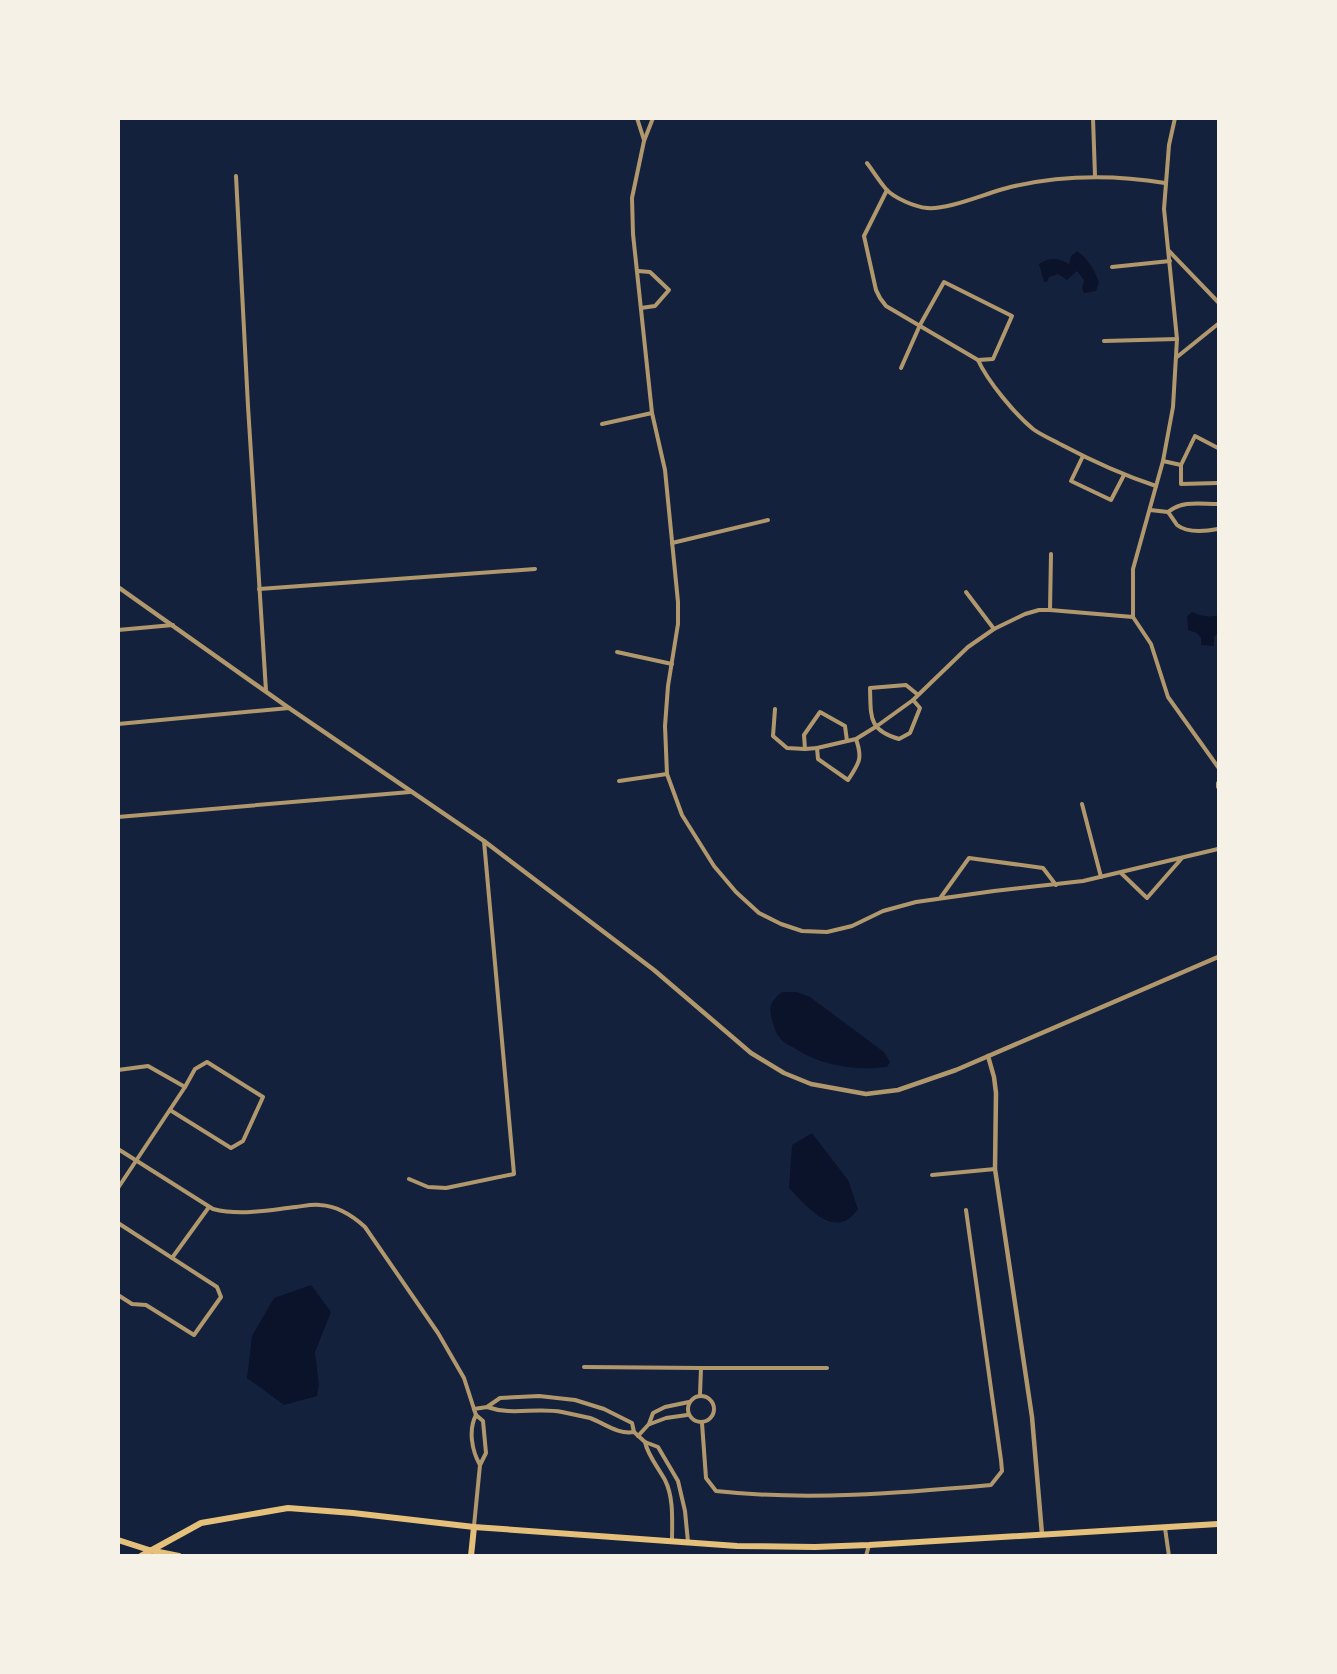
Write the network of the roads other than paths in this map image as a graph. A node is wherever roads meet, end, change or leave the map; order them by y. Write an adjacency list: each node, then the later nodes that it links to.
1 (638, 118): 5 (street)
2 (652, 118): 5 (street)
3 (1093, 118): 8 (street)
4 (1175, 118): 9 (street)
5 (644, 141): 14 (street)
6 (867, 163): 10 (street)
7 (236, 176): 42 (street)
8 (1095, 176): 9 (street); 10 (street)
9 (1165, 183): 11 (street)
10 (887, 190): 18 (street)
11 (1169, 251): 12 (street); 15 (street)
12 (1170, 261): 13 (street); 19 (street)
13 (1112, 267)
14 (638, 271): 16 (street); 16 (street)
15 (1218, 302)
16 (641, 308): 24 (street)
17 (1218, 324): 21 (street)
18 (920, 325): 22 (street); 22 (street); 23 (street)
19 (1177, 339): 20 (street); 21 (street)
20 (1104, 341)
21 (1176, 357): 28 (street)
22 (978, 360): 27 (street)
23 (901, 368)
24 (652, 413): 25 (street); 38 (street)
25 (602, 424)
26 (1218, 448): 29 (street)
27 (1083, 456): 30 (street); 30 (street)
28 (1163, 461): 29 (street); 32 (street)
29 (1181, 465): 31 (street)
30 (1124, 475): 32 (street)
31 (1218, 483)
32 (1156, 486): 34 (street)
33 (1218, 504): 35 (street)
34 (1149, 510): 35 (street); 45 (street)
35 (1168, 512): 37 (street)
36 (768, 520): 38 (street)
37 (1218, 529)
38 (672, 543): 50 (street)
39 (1051, 554): 44 (street)
40 (535, 569): 42 (street)
41 (118, 587): 46 (street)
42 (259, 590): 51 (street)
43 (966, 592): 47 (street)
44 (1050, 610): 45 (street); 47 (street)
45 (1133, 617): 62 (street)
46 (174, 624): 48 (street); 51 (street)
47 (994, 629): 52 (street)
48 (118, 630)
49 (617, 652): 50 (street)
50 (672, 664): 63 (street)
51 (266, 691): 54 (street)
52 (917, 694): 53 (street); 57 (street)
53 (913, 700): 57 (street); 57 (street)
54 (289, 708): 56 (street); 65 (street)
55 (775, 709): 61 (street)
56 (118, 724)
57 (877, 726): 58 (street)
58 (856, 739): 59 (street); 60 (street)
59 (847, 741): 60 (street); 61 (street)
60 (817, 748): 61 (street)
61 (805, 749)
62 (1218, 767)
63 (667, 774): 64 (street); 74 (street)
64 (619, 781)
65 (411, 792): 67 (street); 68 (street)
66 (1082, 804): 72 (street)
67 (118, 817)
68 (484, 841): 76 (street); 84 (street)
69 (1218, 849): 70 (street)
70 (1183, 857): 71 (street); 71 (street)
71 (1121, 873): 72 (street)
72 (1101, 877): 73 (street)
73 (1056, 885): 74 (street); 74 (street)
74 (941, 898)
75 (1218, 957): 76 (street)
76 (988, 1056): 82 (street)
77 (118, 1070): 78 (street)
78 (185, 1087): 79 (street); 79 (street)
79 (170, 1110): 81 (street)
80 (118, 1149): 81 (street)
81 (136, 1161): 85 (street); 86 (street)
82 (996, 1169): 83 (street); 109 (street)
83 (932, 1175)
84 (409, 1179)
85 (118, 1188)
86 (209, 1207): 89 (street); 97 (street)
87 (966, 1210): 100 (street)
88 (118, 1223): 89 (street)
89 (172, 1258): 90 (street)
90 (118, 1295)
91 (584, 1367): 92 (street)
92 (701, 1368): 93 (street); 94 (street)
93 (827, 1368)
94 (700, 1395): 95 (street); 100 (street)
95 (689, 1402): 99 (street); 101 (street)
96 (487, 1407): 97 (street); 102 (street); 102 (street)
97 (474, 1409): 98 (street)
98 (476, 1415): 105 (street); 105 (street)
99 (687, 1415): 100 (street); 101 (street)
100 (702, 1423)
101 (649, 1424): 103 (street)
102 (634, 1432): 103 (street)
103 (638, 1436): 104 (street)
104 (645, 1442): 111 (street); 112 (street)
105 (480, 1465): 107 (street)
106 (1218, 1524): 108 (main road)
107 (474, 1527): 111 (main road); 114 (main road); 117 (main road)
108 (1165, 1527): 109 (main road); 119 (street)
109 (1042, 1534): 113 (main road)
110 (118, 1540): 114 (main road)
111 (672, 1541): 112 (main road)
112 (688, 1543): 113 (main road)
113 (869, 1545): 118 (street)
114 (149, 1550): 115 (main road); 116 (main road)
115 (141, 1556)
116 (179, 1556)
117 (471, 1556)
118 (866, 1556)
119 (1169, 1556)

